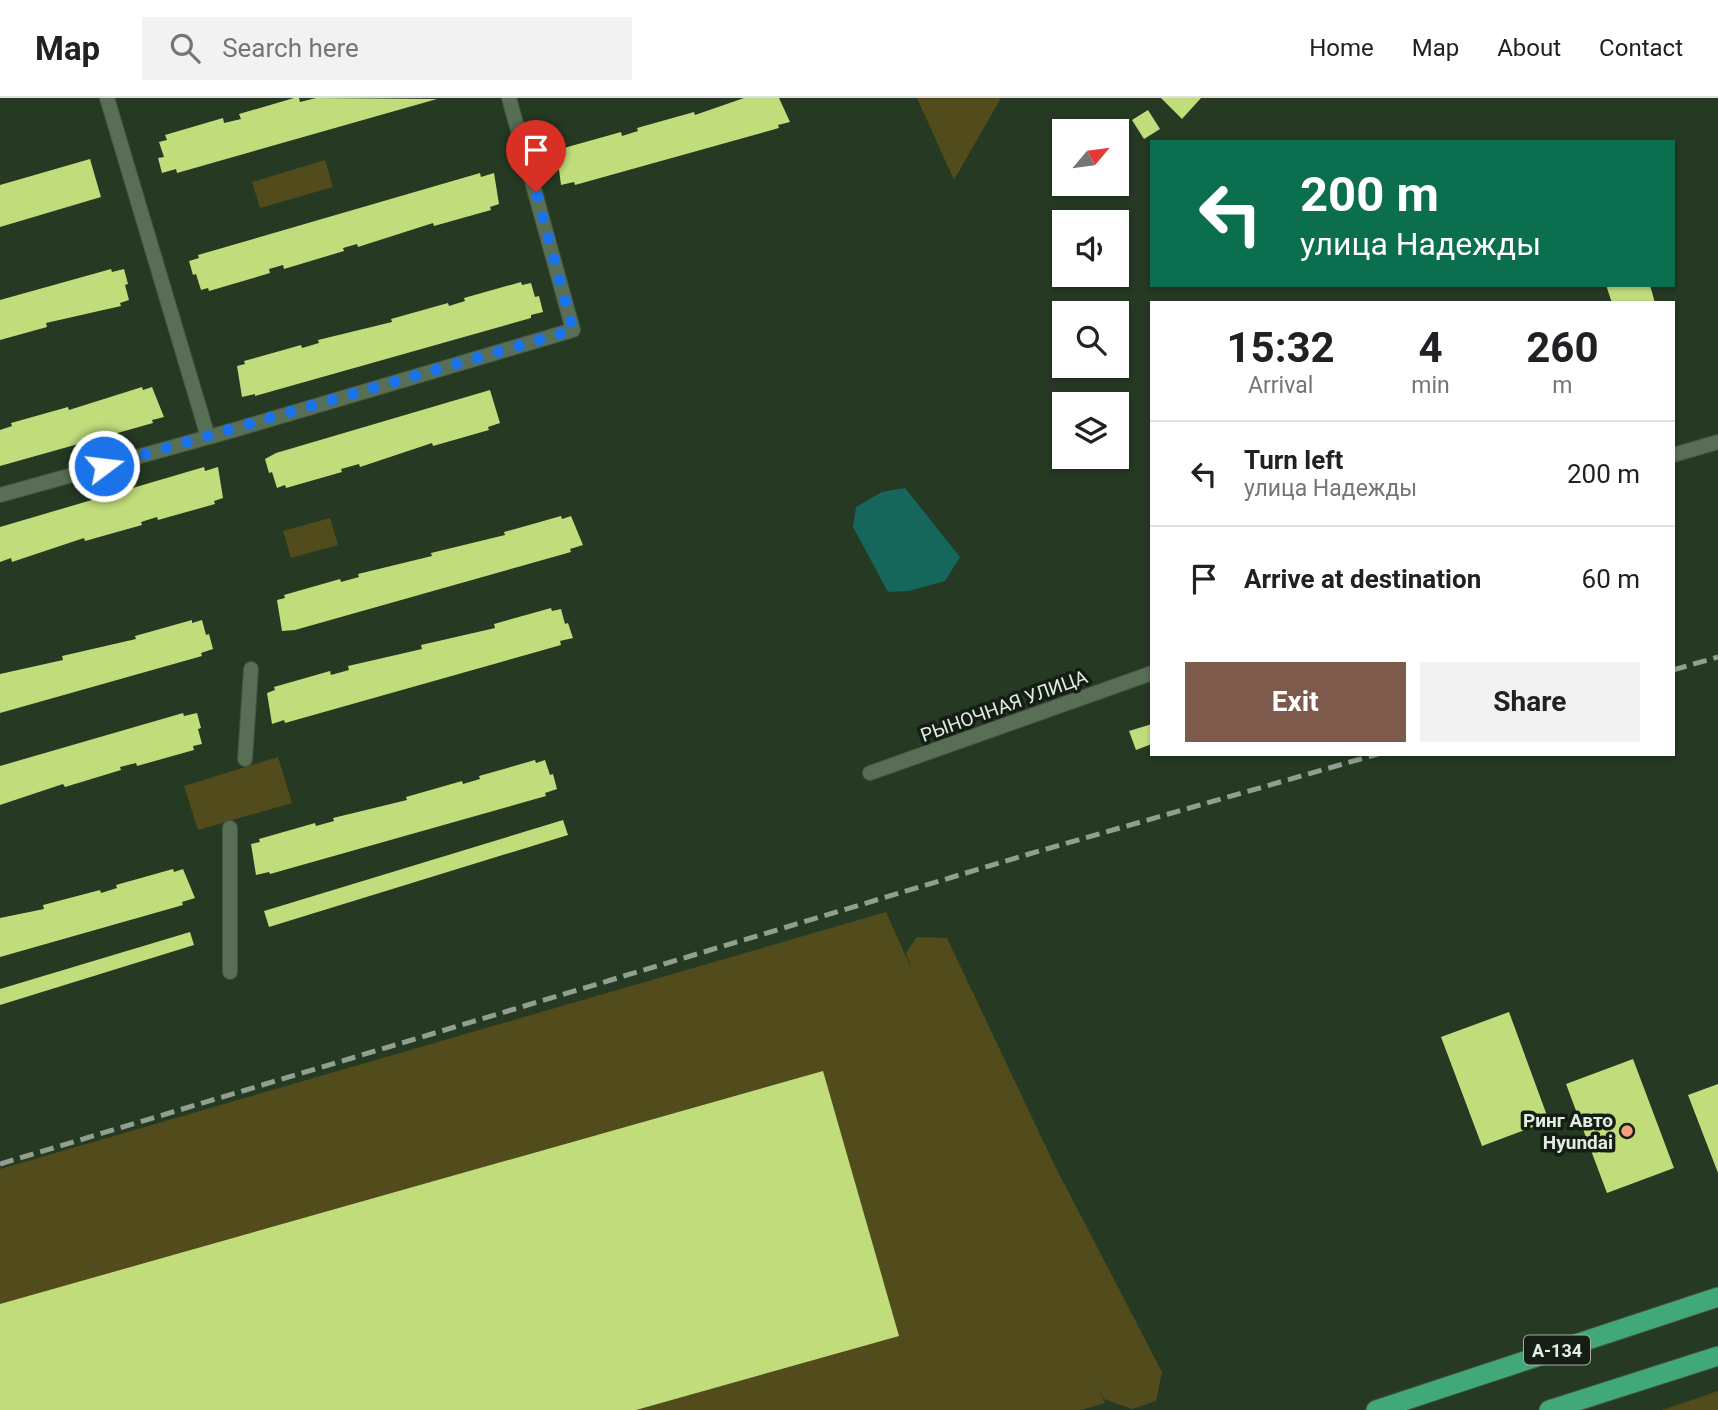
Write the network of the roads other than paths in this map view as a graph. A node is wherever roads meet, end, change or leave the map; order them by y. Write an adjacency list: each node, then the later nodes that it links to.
1 (107, 98): 3 (street)
2 (509, 98): 3 (street)
3 (208, 437): 6 (street)
4 (1718, 442): 5 (street)
5 (1675, 454)
6 (0, 495)
7 (251, 669): 9 (street)
8 (1150, 674): 10 (street, РЫНОЧНАЯ УЛИЦА)
9 (245, 759)
10 (870, 774)
11 (230, 828): 12 (street)
12 (230, 972)
13 (1718, 1297): 15 (highway, А-134)
14 (1718, 1356): 16 (highway)
15 (1376, 1410)
16 (1551, 1410)

